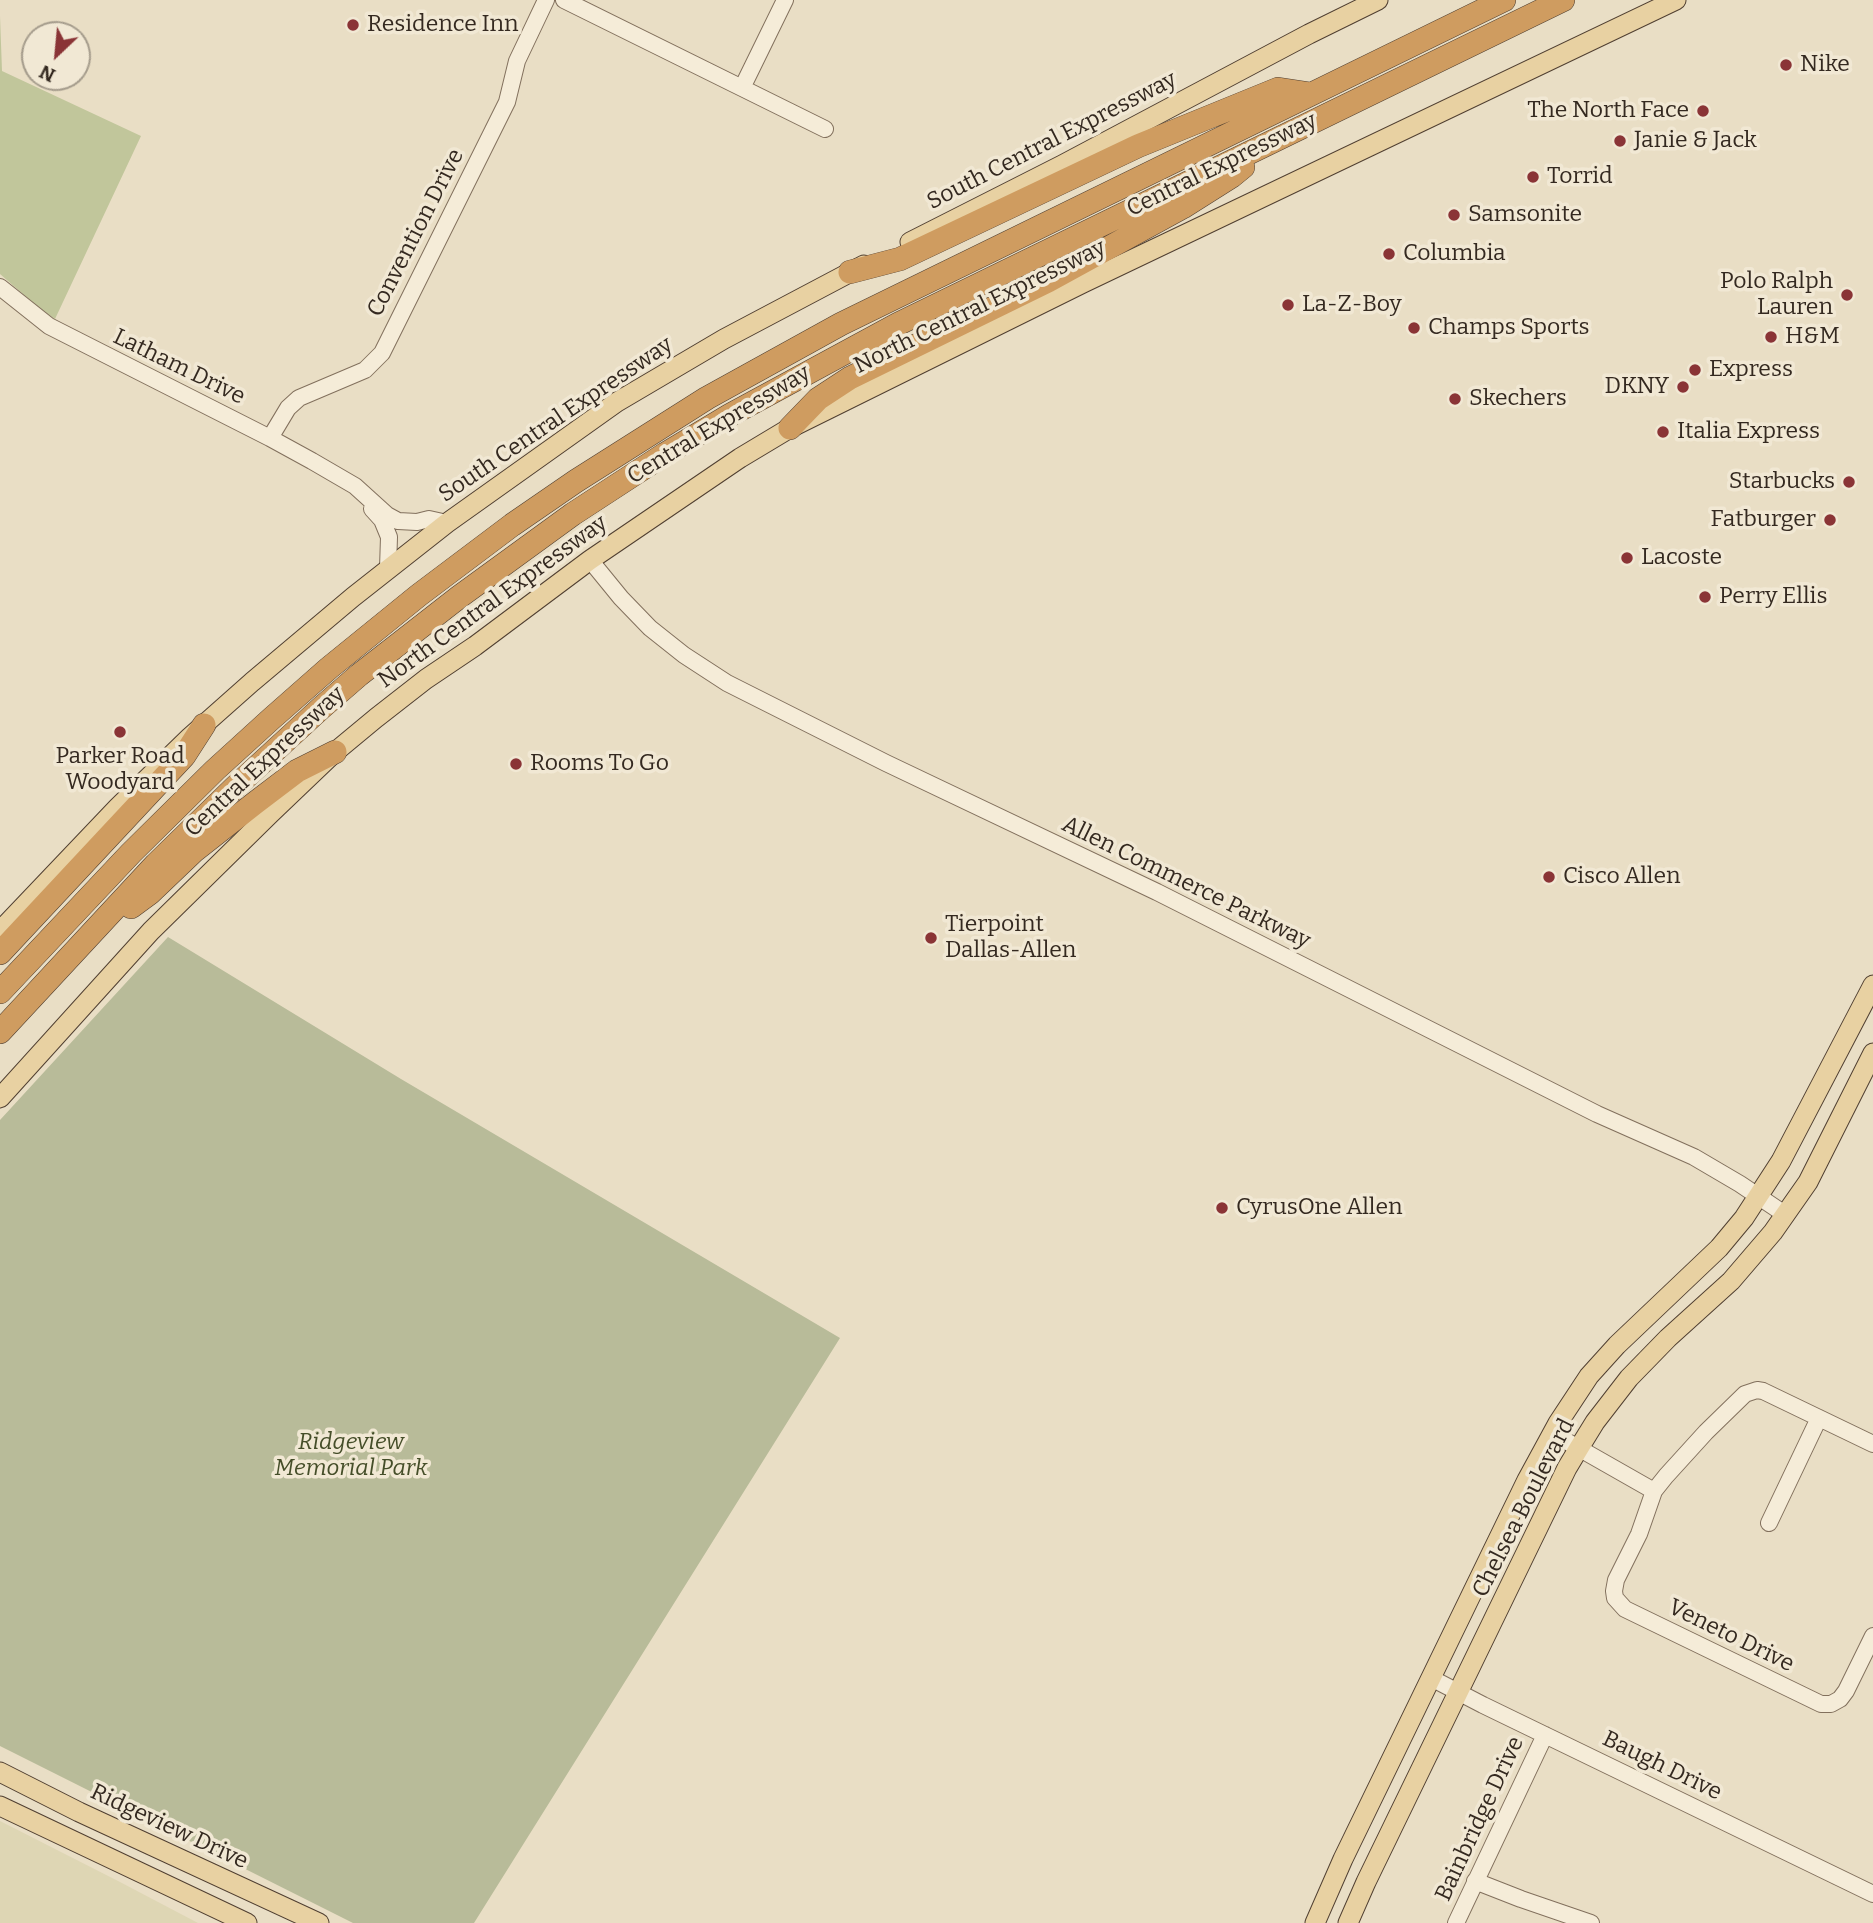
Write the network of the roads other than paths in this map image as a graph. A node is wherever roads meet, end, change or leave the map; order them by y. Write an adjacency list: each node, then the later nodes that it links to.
1 (546, 0): 15 (street, Convention Drive)
2 (564, 0): 8 (street)
3 (785, 0): 8 (street)
4 (1378, 0): 12 (main road, South Central Expressway)
5 (1504, 0): 9 (highway, Central Expressway)
6 (1563, 0): 11 (highway, Central Expressway)
7 (1676, 0): 14 (main road, North Central Expressway)
8 (742, 88): 10 (street)
9 (1311, 94): 12 (highway); 26 (highway, Central Expressway)
10 (825, 129)
11 (1273, 140): 14 (highway); 23 (highway, Central Expressway)
12 (850, 272): 17 (main road, South Central Expressway)
13 (0, 287): 15 (street, Latham Drive)
14 (790, 428): 18 (main road, North Central Expressway)
15 (270, 438): 16 (street, Latham Drive)
16 (343, 481): 17 (street, Latham Drive); 19 (street, Latham Drive)
17 (447, 523): 19 (main road, South Central Expressway)
18 (590, 560): 21 (main road, North Central Expressway); 30 (street, Allen Commerce Parkway)
19 (388, 568): 20 (main road, South Central Expressway)
20 (204, 725): 22 (main road, South Central Expressway); 24 (highway)
21 (335, 752): 23 (highway); 29 (main road, North Central Expressway)
22 (0, 931)
23 (91, 934): 27 (highway, Central Expressway)
24 (0, 953)
25 (1872, 991): 30 (main road, Chelsea Boulevard)
26 (0, 992)
27 (0, 1032)
28 (1873, 1053): 31 (main road, Chelsea Boulevard)
29 (0, 1098)
30 (1760, 1196): 31 (street, Allen Commerce Parkway); 33 (main road, Chelsea Boulevard)
31 (1786, 1215): 35 (main road, Chelsea Boulevard)
32 (1819, 1418): 34 (street); 36 (street); 37 (street)
33 (1552, 1433): 35 (street); 39 (main road, Chelsea Boulevard)
34 (1873, 1444)
35 (1579, 1448): 36 (street); 40 (main road, Chelsea Boulevard)
36 (1654, 1491): 38 (street, Veneto Drive)
37 (1769, 1523)
38 (1873, 1636)
39 (1431, 1678): 40 (street, Baugh Drive); 48 (main road, Chelsea Boulevard)
40 (1459, 1692): 41 (street, Baugh Drive); 49 (main road, Chelsea Boulevard)
41 (1545, 1735): 44 (street, Bainbridge Drive); 45 (street, Baugh Drive)
42 (0, 1772): 47 (main road, Ridgeview Drive)
43 (0, 1806): 46 (main road)
44 (1475, 1881): 50 (street, Bainbridge Drive); 51 (street)
45 (1873, 1895)
46 (247, 1923)
47 (319, 1923)
48 (1315, 1923)
49 (1348, 1923)
50 (1456, 1923)
51 (1591, 1923)

